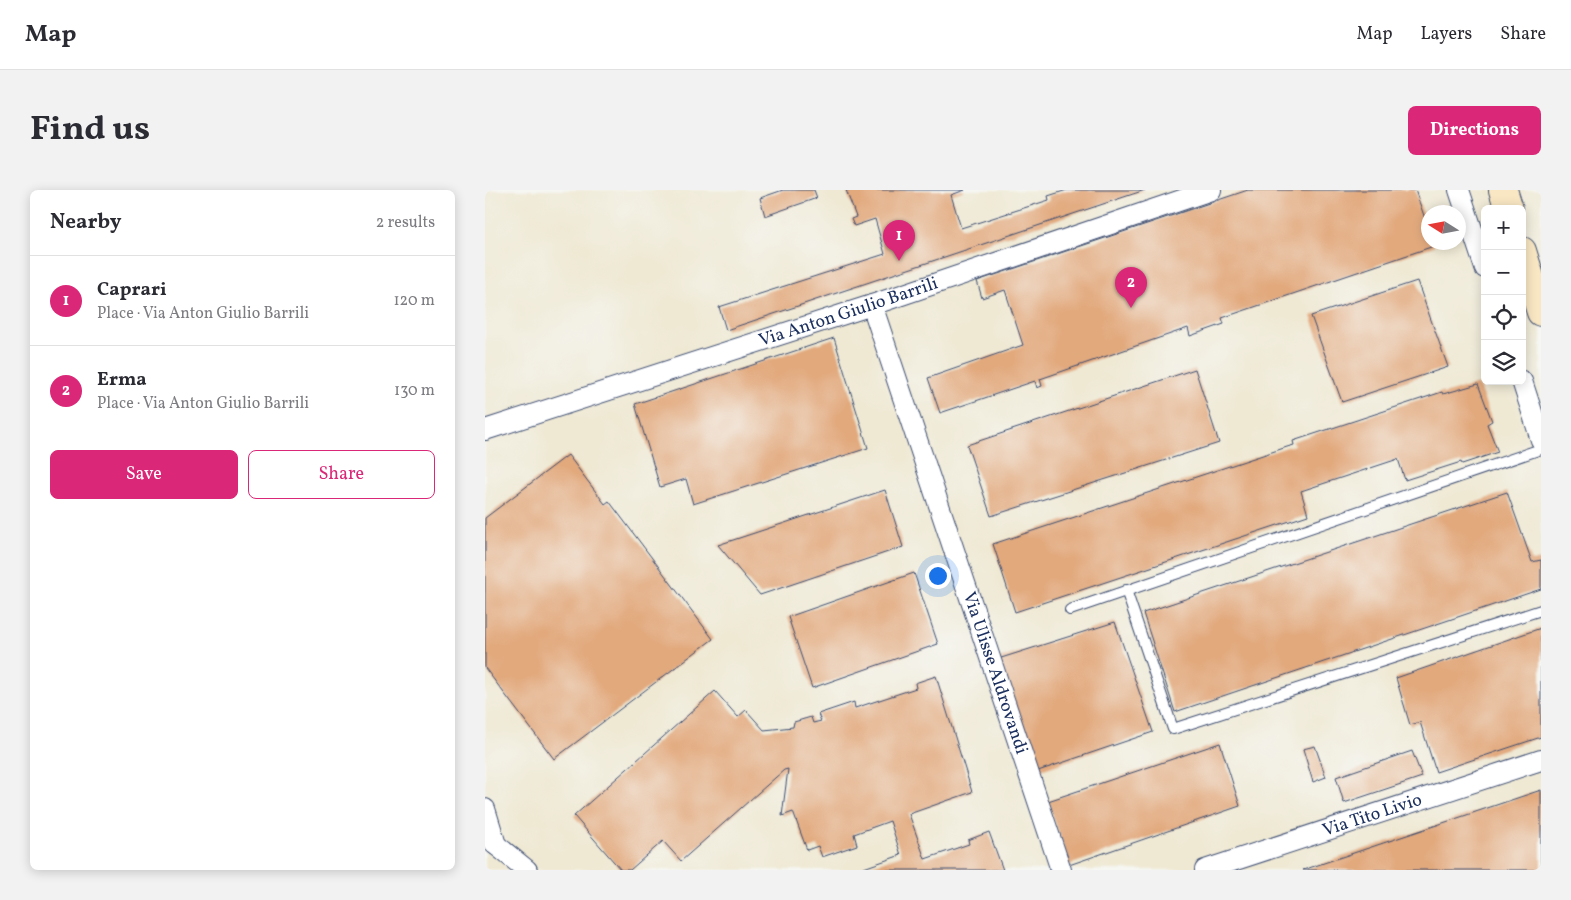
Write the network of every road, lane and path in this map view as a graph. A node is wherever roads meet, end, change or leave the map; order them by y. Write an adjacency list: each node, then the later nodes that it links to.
1 (1211, 190): 7 (street, Via Anton Giulio Barrili)
2 (1459, 190): 5 (street)
3 (1503, 190): 4 (main road)
4 (1508, 205)
5 (1481, 256)
6 (1526, 271): 8 (main road)
7 (872, 304): 10 (street, Via Anton Giulio Barrili); 20 (street, Via Ulisse Aldrovandi)
8 (1534, 311)
9 (1523, 385): 11 (street)
10 (485, 430)
11 (1541, 440)
12 (1541, 449): 13 (lane)
13 (1127, 590): 14 (lane); 15 (lane)
14 (1070, 610)
15 (1541, 610)
16 (1541, 760): 21 (street, Via Tito Livio)
17 (485, 809): 18 (street)
18 (490, 841): 19 (street)
19 (527, 870)
20 (1061, 870)
21 (1205, 870)

